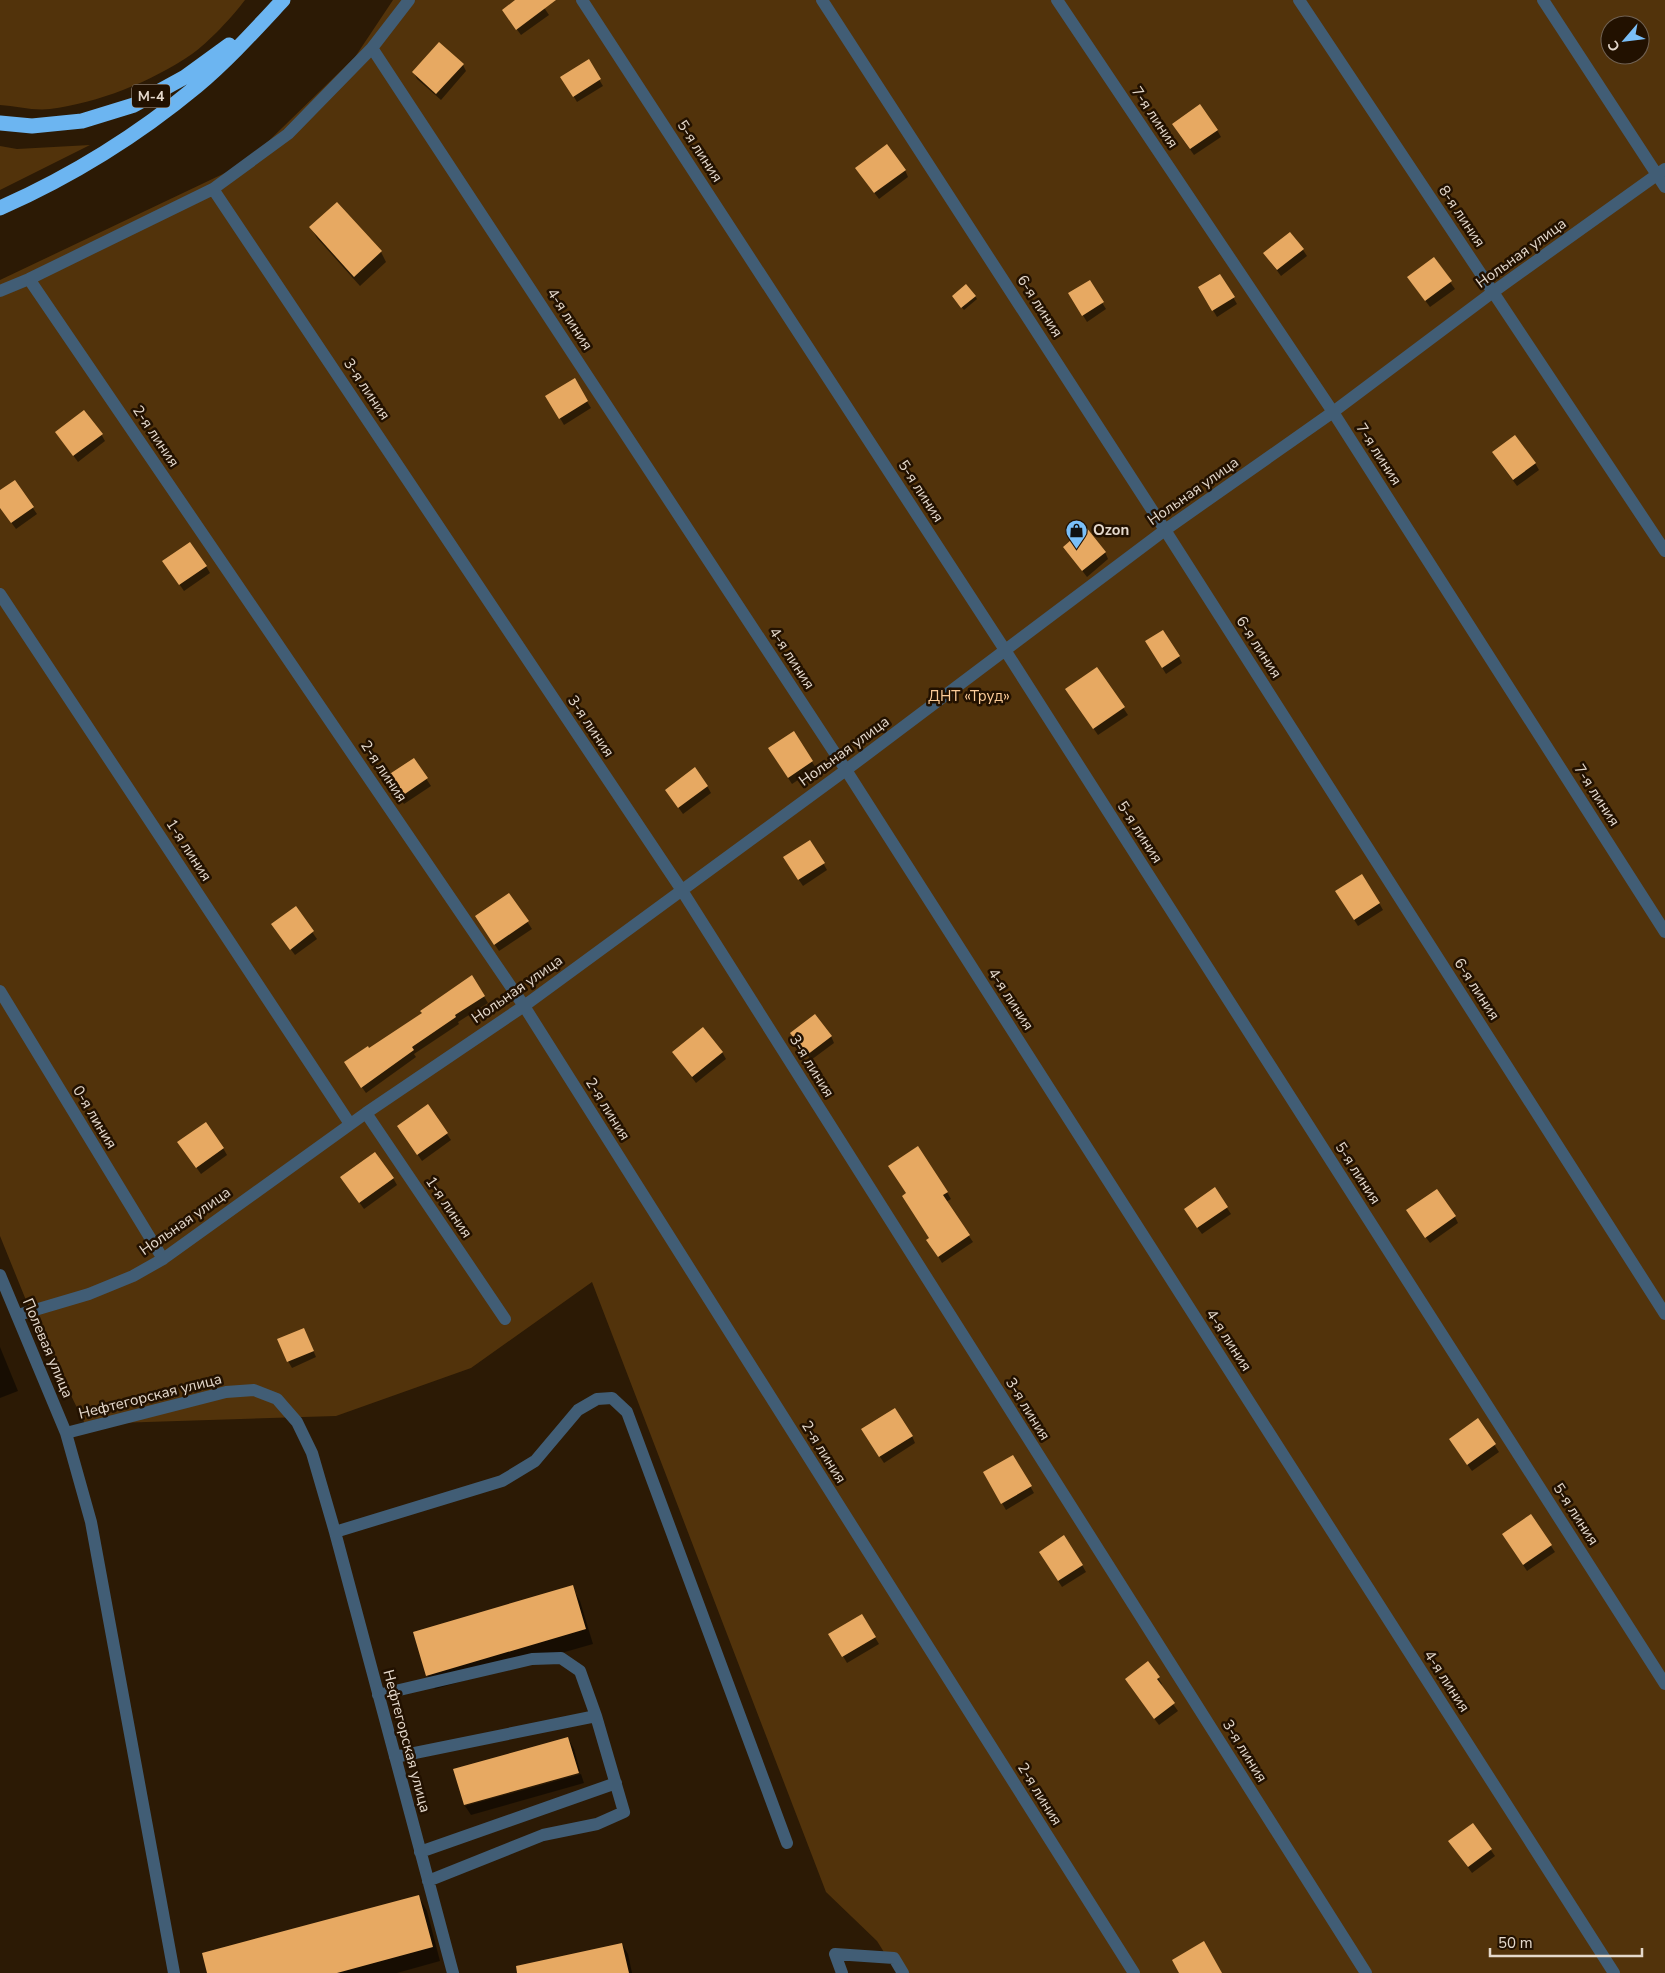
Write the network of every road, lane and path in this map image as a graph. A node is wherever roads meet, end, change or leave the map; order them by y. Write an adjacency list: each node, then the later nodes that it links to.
1 (274, 0): 10 (highway, М-4)
2 (283, 0): 14 (highway)
3 (409, 0): 9 (street)
4 (582, 0): 22 (street, 5-я линия)
5 (822, 0): 19 (street, 6-я линия)
6 (1057, 0): 18 (street, 7-я линия)
7 (1299, 0): 17 (street, 8-я линия)
8 (1543, 0): 11 (street)
9 (372, 48): 13 (street); 23 (street, 4-я линия)
10 (0, 123)
11 (1661, 172): 12 (street); 17 (street, Нольная улица)
12 (1665, 187)
13 (213, 189): 15 (street); 24 (street, 3-я линия)
14 (0, 208)
15 (30, 279): 16 (street); 27 (street, 2-я линия)
16 (0, 292)
17 (1494, 292): 18 (street, Нольная улица); 20 (street, 8-я линия)
18 (1333, 412): 19 (street, Нольная улица); 25 (street, 7-я линия)
19 (1165, 530): 22 (street, Нольная улица); 32 (street, 6-я линия)
20 (1665, 551)
21 (0, 594): 29 (street, 1-я линия)
22 (1005, 650): 23 (street, Нольная улица); 37 (street, 5-я линия)
23 (846, 770): 24 (street, Нольная улица); 51 (street, 4-я линия)
24 (681, 889): 27 (street, Нольная улица); 50 (street, 3-я линия)
25 (1665, 932)
26 (0, 991): 30 (street, 0-я линия)
27 (524, 1006): 28 (street, Нольная улица); 49 (street, 2-я линия)
28 (366, 1112): 29 (street, Нольная улица); 34 (street, 1-я линия)
29 (350, 1124): 30 (street, Нольная улица)
30 (163, 1259): 33 (street, Нольная улица)
31 (0, 1275): 33 (street, Полевая улица)
32 (1665, 1314)
33 (18, 1315): 35 (street, Полевая улица)
34 (505, 1319)
35 (66, 1433): 36 (street, Нефтегорская улица); 45 (street, Нефтегорская улица)
36 (335, 1532): 38 (street, Нефтегорская улица); 42 (street)
37 (1665, 1684)
38 (378, 1695): 39 (street); 40 (street, Нефтегорская улица)
39 (596, 1716): 40 (street); 41 (street)
40 (395, 1757): 43 (street, Нефтегорская улица)
41 (616, 1783): 43 (street); 44 (street)
42 (787, 1843)
43 (420, 1852): 44 (street, Нефтегорская улица)
44 (428, 1881): 46 (street, Нефтегорская улица)
45 (174, 1973)
46 (453, 1973)
47 (842, 1973): 48 (street)
48 (904, 1973)
49 (1134, 1973)
50 (1366, 1973)
51 (1614, 1973)

